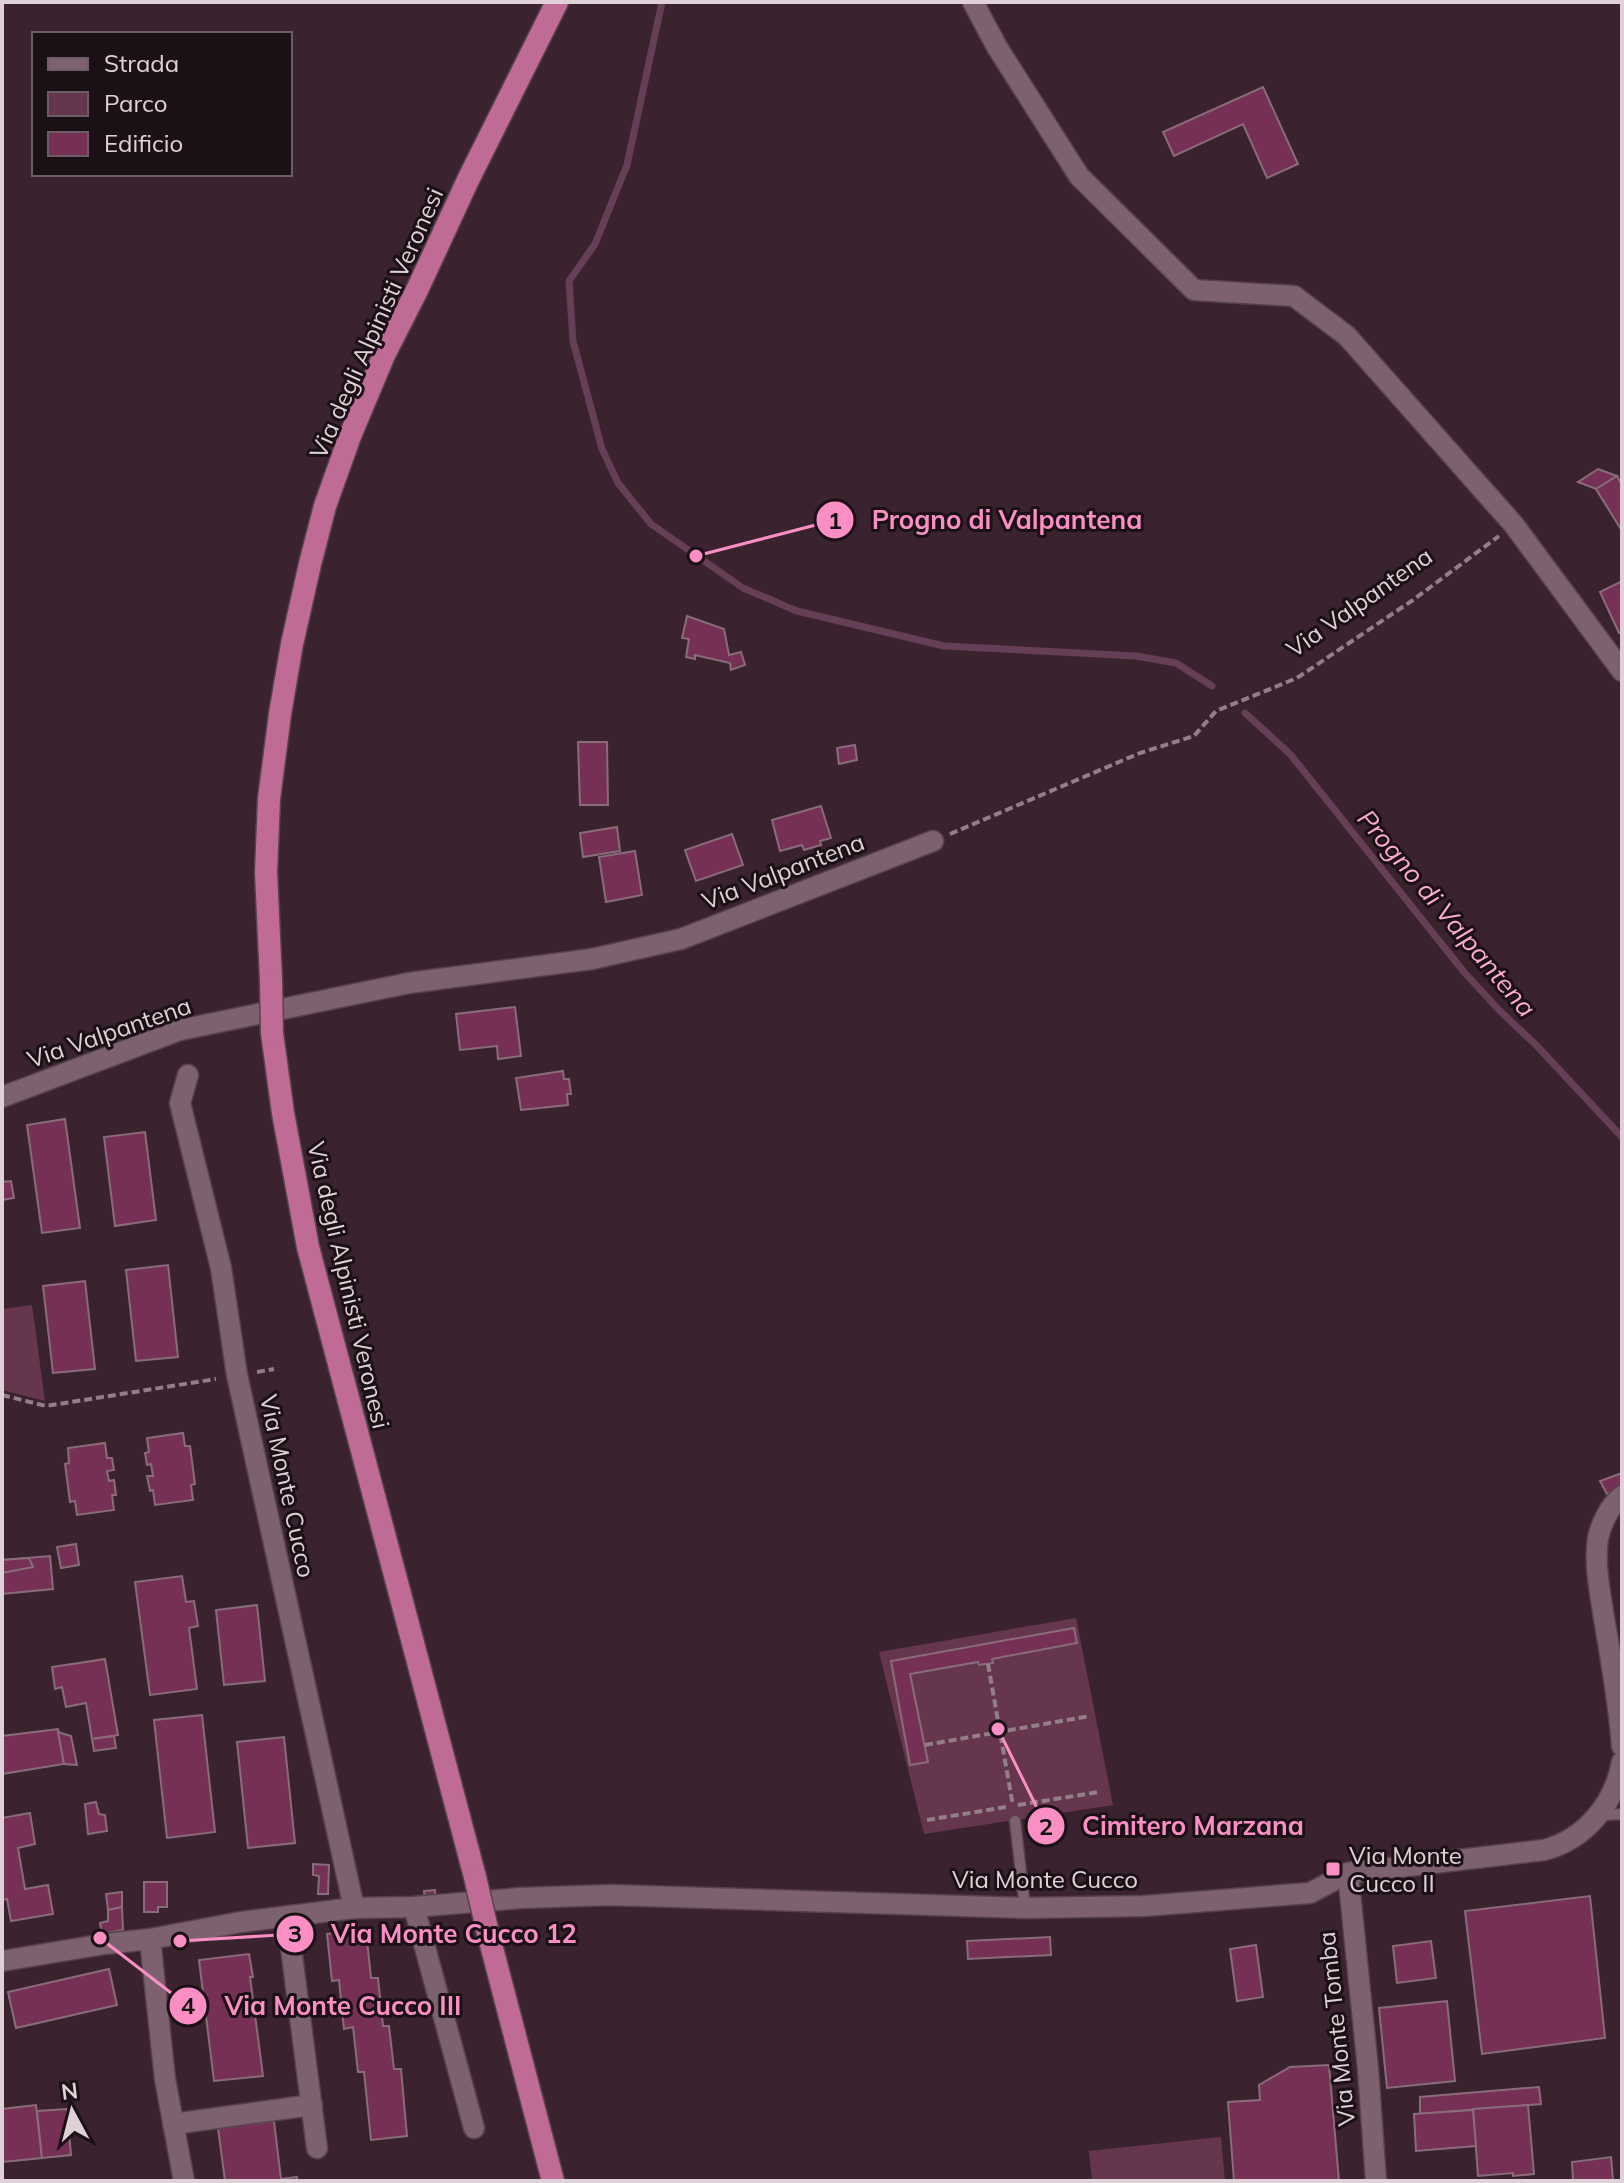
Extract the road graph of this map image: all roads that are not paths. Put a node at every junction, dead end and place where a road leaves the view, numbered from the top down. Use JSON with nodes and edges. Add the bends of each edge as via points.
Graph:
{"nodes":[{"id":1,"x":557,"y":2,"type":"edge"},
{"id":2,"x":973,"y":2,"type":"edge"},
{"id":3,"x":1622,"y":671,"type":"edge"},
{"id":4,"x":933,"y":841,"type":"road end"},
{"id":5,"x":188,"y":1075,"type":"dead end"},
{"id":6,"x":2,"y":1097,"type":"edge"},
{"id":7,"x":1622,"y":1496,"type":"edge"},
{"id":8,"x":1622,"y":1746,"type":"edge"},
{"id":9,"x":1622,"y":1762,"type":"edge"},
{"id":10,"x":1622,"y":1814,"type":"edge"},
{"id":11,"x":1599,"y":1815,"type":"junction"},
{"id":12,"x":1015,"y":1821,"type":"road end"},
{"id":13,"x":1348,"y":1873,"type":"junction"},
{"id":14,"x":414,"y":1907,"type":"junction"},
{"id":15,"x":354,"y":1908,"type":"junction"},
{"id":16,"x":1025,"y":1908,"type":"junction"},
{"id":17,"x":287,"y":1917,"type":"junction"},
{"id":18,"x":150,"y":1939,"type":"junction"},
{"id":19,"x":2,"y":1961,"type":"edge"},
{"id":20,"x":312,"y":2105,"type":"junction"},
{"id":21,"x":173,"y":2124,"type":"junction"},
{"id":22,"x":474,"y":2128,"type":"dead end"},
{"id":23,"x":317,"y":2148,"type":"dead end"},
{"id":24,"x":184,"y":2181,"type":"edge"},
{"id":25,"x":553,"y":2181,"type":"edge"},
{"id":26,"x":1376,"y":2181,"type":"edge"}],
"edges":[{"from":1,"to":25,"type":"highway","name":"Via degli Alpinisti Veronesi","bridge":true,"via":[[384,355],[325,506],[280,714],[266,872],[272,1033],[308,1247]]},
{"from":2,"to":3,"type":"street","via":[[1079,176],[1194,290],[1294,296],[1347,336],[1514,525]]},
{"from":4,"to":6,"type":"street","name":"Via Valpantena","via":[[681,939],[592,959],[409,983],[180,1030]]},
{"from":5,"to":15,"type":"street","name":"Via Monte Cucco","via":[[180,1103],[221,1268],[237,1375]]},
{"from":7,"to":8,"type":"street","via":[[1603,1523],[1597,1551]]},
{"from":9,"to":11,"type":"street","name":"Via Monte Cucco"},
{"from":10,"to":11,"type":"lane"},
{"from":11,"to":13,"type":"street","name":"Via Monte Cucco","via":[[1579,1834],[1544,1850]]},
{"from":12,"to":16,"type":"lane"},
{"from":13,"to":16,"type":"street","name":"Via Monte Cucco","via":[[1310,1893],[1144,1906]]},
{"from":13,"to":26,"type":"street","name":"Via Monte Tomba"},
{"from":14,"to":15,"type":"street","name":"Via Monte Cucco"},
{"from":14,"to":16,"type":"street","name":"Via Monte Cucco","via":[[610,1895]]},
{"from":14,"to":22,"type":"street"},
{"from":15,"to":17,"type":"street","name":"Via Monte Cucco"},
{"from":17,"to":18,"type":"street","name":"Via Monte Cucco"},
{"from":17,"to":20,"type":"street"},
{"from":18,"to":19,"type":"street","name":"Via Monte Cucco"},
{"from":18,"to":21,"type":"street"},
{"from":20,"to":21,"type":"street"},
{"from":20,"to":23,"type":"street"},
{"from":21,"to":24,"type":"street"}]}
